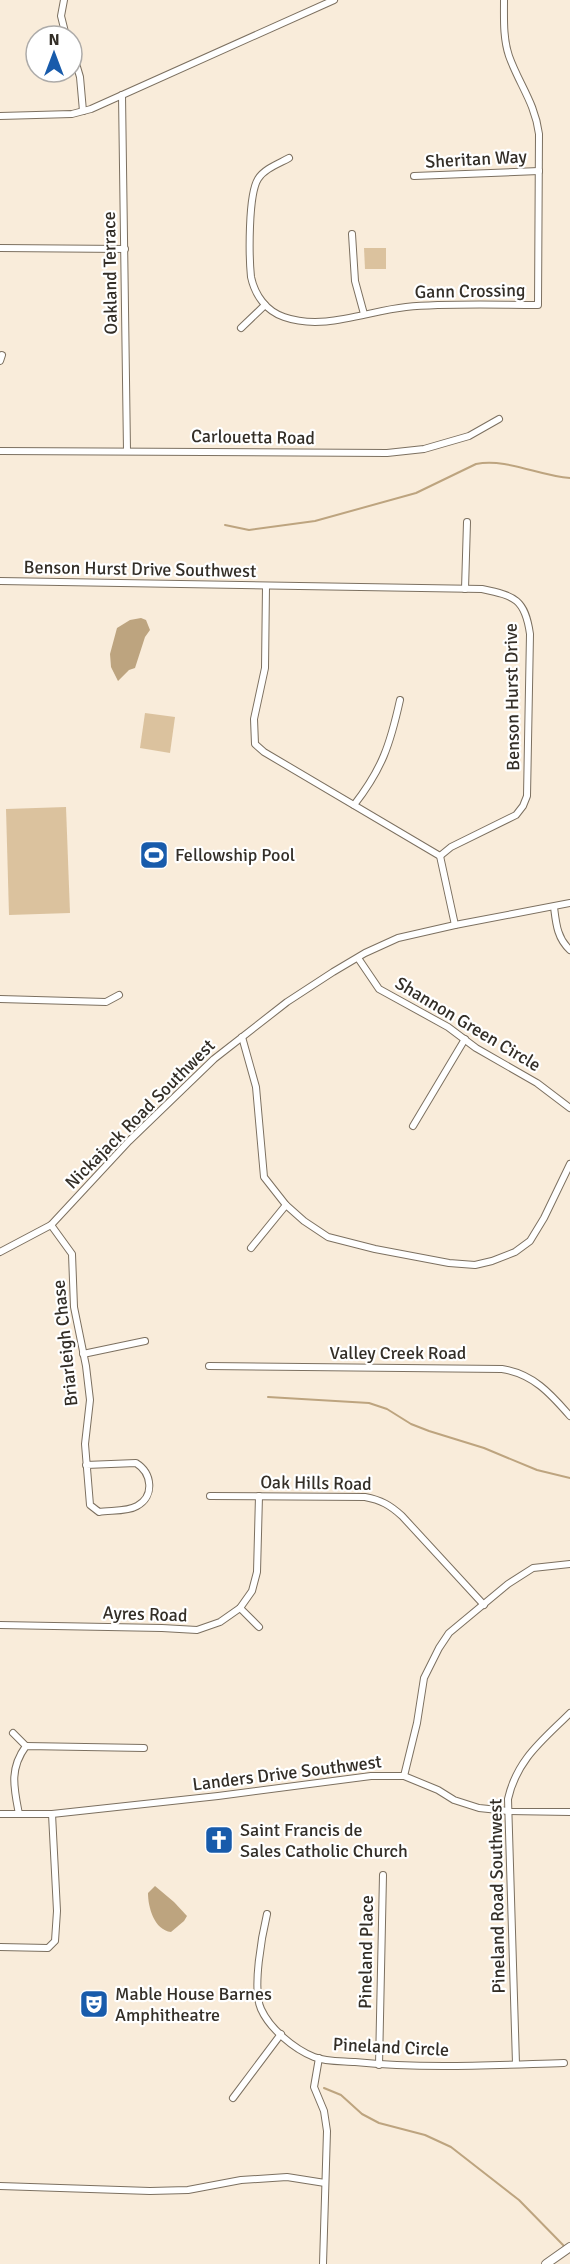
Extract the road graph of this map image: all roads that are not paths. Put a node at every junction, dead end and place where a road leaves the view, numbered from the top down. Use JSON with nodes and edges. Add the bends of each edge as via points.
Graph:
{"nodes":[{"id":1,"x":64,"y":0,"type":"edge"},
{"id":2,"x":334,"y":0,"type":"edge"},
{"id":3,"x":504,"y":0,"type":"edge"},
{"id":4,"x":63,"y":24,"type":"edge"},
{"id":5,"x":81,"y":84,"type":"edge"},
{"id":6,"x":122,"y":95,"type":"junction"},
{"id":7,"x":83,"y":111,"type":"junction"},
{"id":8,"x":0,"y":116,"type":"edge"},
{"id":9,"x":289,"y":158,"type":"dead end"},
{"id":10,"x":539,"y":171,"type":"junction"},
{"id":11,"x":414,"y":176,"type":"dead end"},
{"id":12,"x":352,"y":234,"type":"dead end"},
{"id":13,"x":0,"y":248,"type":"edge"},
{"id":14,"x":126,"y":249,"type":"junction"},
{"id":15,"x":265,"y":305,"type":"junction"},
{"id":16,"x":364,"y":314,"type":"junction"},
{"id":17,"x":241,"y":328,"type":"dead end"},
{"id":18,"x":499,"y":419,"type":"dead end"},
{"id":19,"x":0,"y":451,"type":"edge"},
{"id":20,"x":127,"y":451,"type":"junction"},
{"id":21,"x":467,"y":522,"type":"dead end"},
{"id":22,"x":0,"y":581,"type":"edge"},
{"id":23,"x":266,"y":586,"type":"junction"},
{"id":24,"x":465,"y":589,"type":"junction"},
{"id":25,"x":400,"y":700,"type":"dead end"},
{"id":26,"x":354,"y":805,"type":"junction"},
{"id":27,"x":440,"y":856,"type":"junction"},
{"id":28,"x":570,"y":903,"type":"edge"},
{"id":29,"x":554,"y":907,"type":"junction"},
{"id":30,"x":455,"y":925,"type":"junction"},
{"id":31,"x":570,"y":950,"type":"edge"},
{"id":32,"x":358,"y":958,"type":"junction"},
{"id":33,"x":119,"y":995,"type":"dead end"},
{"id":34,"x":0,"y":999,"type":"edge"},
{"id":35,"x":242,"y":1037,"type":"junction"},
{"id":36,"x":465,"y":1039,"type":"junction"},
{"id":37,"x":570,"y":1108,"type":"edge"},
{"id":38,"x":413,"y":1126,"type":"dead end"},
{"id":39,"x":570,"y":1164,"type":"edge"},
{"id":40,"x":286,"y":1205,"type":"junction"},
{"id":41,"x":51,"y":1225,"type":"junction"},
{"id":42,"x":251,"y":1248,"type":"dead end"},
{"id":43,"x":0,"y":1252,"type":"edge"},
{"id":44,"x":145,"y":1341,"type":"dead end"},
{"id":45,"x":83,"y":1354,"type":"junction"},
{"id":46,"x":209,"y":1366,"type":"dead end"},
{"id":47,"x":570,"y":1416,"type":"edge"},
{"id":48,"x":86,"y":1465,"type":"junction"},
{"id":49,"x":210,"y":1496,"type":"dead end"},
{"id":50,"x":259,"y":1496,"type":"junction"},
{"id":51,"x":570,"y":1564,"type":"edge"},
{"id":52,"x":484,"y":1605,"type":"junction"},
{"id":53,"x":240,"y":1608,"type":"junction"},
{"id":54,"x":0,"y":1625,"type":"edge"},
{"id":55,"x":259,"y":1627,"type":"dead end"},
{"id":56,"x":570,"y":1713,"type":"edge"},
{"id":57,"x":13,"y":1733,"type":"dead end"},
{"id":58,"x":26,"y":1746,"type":"junction"},
{"id":59,"x":144,"y":1748,"type":"dead end"},
{"id":60,"x":404,"y":1776,"type":"junction"},
{"id":61,"x":508,"y":1811,"type":"junction"},
{"id":62,"x":570,"y":1812,"type":"edge"},
{"id":63,"x":0,"y":1814,"type":"edge"},
{"id":64,"x":19,"y":1814,"type":"junction"},
{"id":65,"x":52,"y":1814,"type":"junction"},
{"id":66,"x":383,"y":1875,"type":"dead end"},
{"id":67,"x":267,"y":1914,"type":"dead end"},
{"id":68,"x":0,"y":1947,"type":"edge"},
{"id":69,"x":281,"y":2034,"type":"junction"},
{"id":70,"x":319,"y":2058,"type":"junction"},
{"id":71,"x":564,"y":2063,"type":"dead end"},
{"id":72,"x":516,"y":2064,"type":"junction"},
{"id":73,"x":379,"y":2065,"type":"junction"},
{"id":74,"x":234,"y":2098,"type":"dead end"},
{"id":75,"x":325,"y":2183,"type":"junction"},
{"id":76,"x":0,"y":2186,"type":"edge"},
{"id":77,"x":569,"y":2248,"type":"edge"},
{"id":78,"x":323,"y":2264,"type":"edge"},
{"id":79,"x":546,"y":2264,"type":"edge"}],
"edges":[{"from":1,"to":4,"type":"street"},
{"from":2,"to":6,"type":"street"},
{"from":3,"to":10,"type":"street","name":"Gann Crossing","via":[[507,50],[536,116]]},
{"from":5,"to":7,"type":"street"},
{"from":6,"to":7,"type":"street"},
{"from":6,"to":14,"type":"street","name":"Oakland Terrace"},
{"from":7,"to":8,"type":"street"},
{"from":9,"to":15,"type":"street","via":[[259,177],[253,192],[251,277]]},
{"from":10,"to":11,"type":"street","name":"Sheritan Way"},
{"from":10,"to":16,"type":"street","name":"Gann Crossing","via":[[538,305],[416,306]]},
{"from":12,"to":16,"type":"street","via":[[355,281]]},
{"from":13,"to":14,"type":"street"},
{"from":14,"to":20,"type":"street","name":"Oakland Terrace"},
{"from":15,"to":16,"type":"street","name":"Gann Crossing","via":[[294,320],[332,320]]},
{"from":15,"to":17,"type":"street"},
{"from":18,"to":20,"type":"street","name":"Carlouetta Road","via":[[469,436],[424,449],[387,453]]},
{"from":19,"to":20,"type":"street","name":"Carlouetta Road"},
{"from":21,"to":24,"type":"street"},
{"from":22,"to":23,"type":"street","name":"Benson Hurst Drive Southwest"},
{"from":23,"to":24,"type":"street","name":"Benson Hurst Drive"},
{"from":23,"to":26,"type":"street","name":"Benson Hurst Drive Southwest","via":[[265,657],[254,719],[255,744]]},
{"from":24,"to":27,"type":"street","name":"Benson Hurst Drive","via":[[482,589],[515,598],[528,617],[531,655],[527,796],[516,815]]},
{"from":25,"to":26,"type":"street","via":[[391,741],[373,780]]},
{"from":26,"to":27,"type":"street","name":"Benson Hurst Drive Southwest"},
{"from":27,"to":30,"type":"street"},
{"from":28,"to":29,"type":"street","name":"Nickajack Road Southwest"},
{"from":29,"to":30,"type":"street","name":"Nickajack Road Southwest"},
{"from":29,"to":31,"type":"street","via":[[559,935]]},
{"from":30,"to":32,"type":"street","name":"Nickajack Road Southwest","via":[[398,938]]},
{"from":32,"to":35,"type":"street","name":"Nickajack Road Southwest","via":[[287,1002]]},
{"from":32,"to":36,"type":"street","name":"Shannon Green Circle","via":[[379,989]]},
{"from":33,"to":34,"type":"street","via":[[106,1002]]},
{"from":35,"to":40,"type":"street","via":[[256,1087],[264,1177]]},
{"from":35,"to":41,"type":"street","name":"Nickajack Road Southwest","via":[[157,1114]]},
{"from":36,"to":37,"type":"street","name":"Shannon Green Circle"},
{"from":36,"to":38,"type":"street"},
{"from":39,"to":40,"type":"street","via":[[530,1241],[515,1252],[475,1265],[328,1237]]},
{"from":40,"to":42,"type":"street"},
{"from":41,"to":43,"type":"street","name":"Nickajack Road Southwest"},
{"from":41,"to":45,"type":"street","name":"Briarleigh Chase","via":[[72,1254],[74,1306]]},
{"from":44,"to":45,"type":"street"},
{"from":45,"to":48,"type":"street","name":"Briarleigh Chase","via":[[90,1400]]},
{"from":46,"to":47,"type":"street","name":"Valley Creek Road","via":[[502,1370],[537,1382]]},
{"from":48,"to":48,"type":"street","name":"Briarleigh Chase","via":[[90,1505],[99,1512],[137,1507],[148,1492],[149,1479],[136,1463]]},
{"from":49,"to":50,"type":"street","name":"Oak Hills Road"},
{"from":50,"to":52,"type":"street","name":"Oak Hills Road","via":[[380,1499],[402,1516]]},
{"from":50,"to":53,"type":"street","name":"Ayres Road","via":[[257,1572],[252,1591]]},
{"from":51,"to":52,"type":"street","via":[[533,1568]]},
{"from":52,"to":60,"type":"street","via":[[449,1634],[424,1678]]},
{"from":53,"to":54,"type":"street","name":"Ayres Road","via":[[220,1622],[197,1630]]},
{"from":53,"to":55,"type":"street"},
{"from":56,"to":61,"type":"street","name":"Pineland Road Southwest","via":[[520,1765],[511,1785]]},
{"from":57,"to":58,"type":"street"},
{"from":58,"to":59,"type":"street"},
{"from":58,"to":64,"type":"street","via":[[14,1770]]},
{"from":60,"to":61,"type":"street","name":"Landers Drive Southwest","via":[[454,1800]]},
{"from":60,"to":65,"type":"street","name":"Landers Drive Southwest","via":[[371,1776]]},
{"from":61,"to":62,"type":"street","name":"Landers Drive Southwest"},
{"from":61,"to":72,"type":"street","name":"Pineland Road Southwest"},
{"from":63,"to":64,"type":"street","name":"Landers Drive Southwest"},
{"from":64,"to":65,"type":"street","name":"Landers Drive Southwest"},
{"from":65,"to":68,"type":"street","via":[[55,1941],[48,1948]]},
{"from":66,"to":73,"type":"street","name":"Pineland Place"},
{"from":67,"to":69,"type":"street","name":"Pineland Circle","via":[[258,1979],[260,2006]]},
{"from":69,"to":70,"type":"street","name":"Pineland Circle","via":[[295,2047]]},
{"from":69,"to":74,"type":"street"},
{"from":70,"to":73,"type":"street","name":"Pineland Circle"},
{"from":70,"to":75,"type":"street","via":[[314,2087],[327,2127]]},
{"from":71,"to":72,"type":"street","name":"Pineland Circle"},
{"from":72,"to":73,"type":"street","name":"Pineland Circle"},
{"from":75,"to":76,"type":"street","via":[[287,2177],[241,2180],[188,2190]]},
{"from":75,"to":78,"type":"street"},
{"from":77,"to":79,"type":"main road"}]}
